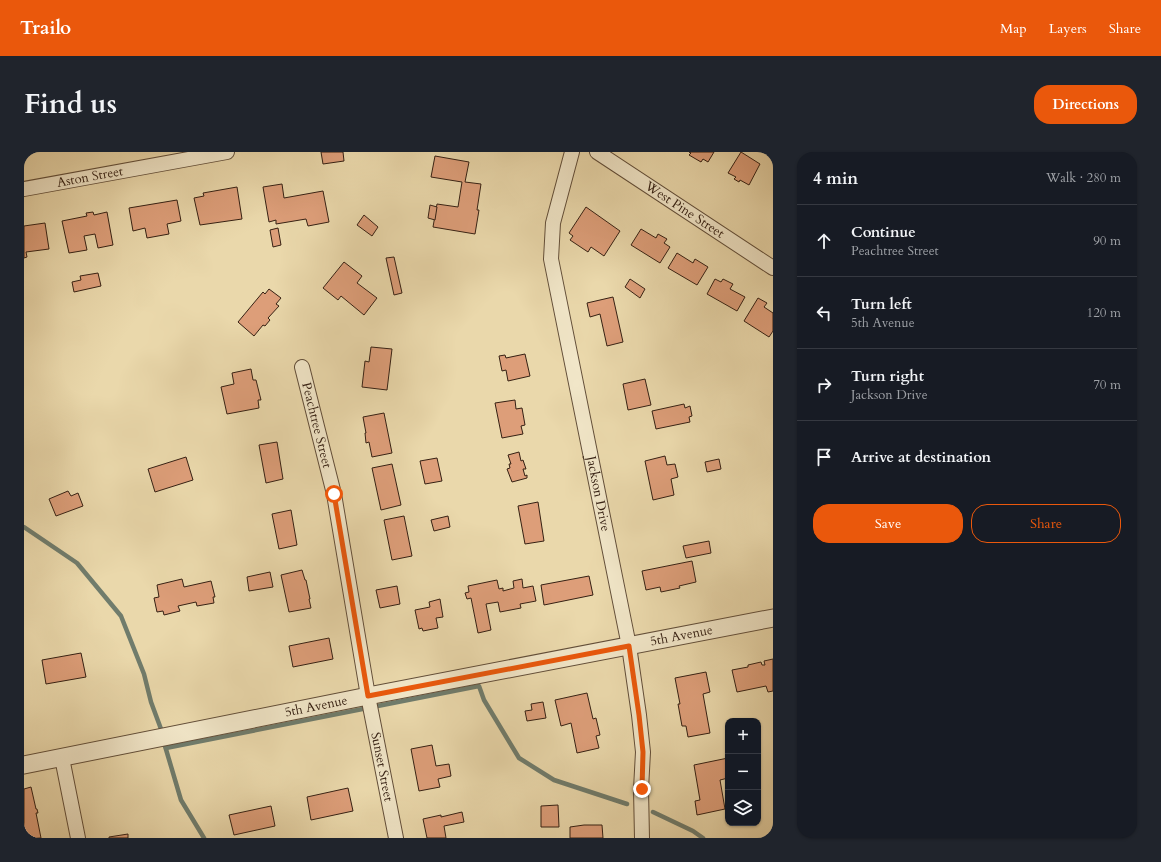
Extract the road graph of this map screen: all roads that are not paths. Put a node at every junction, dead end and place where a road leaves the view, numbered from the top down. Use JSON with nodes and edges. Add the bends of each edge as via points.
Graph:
{"nodes":[{"id":1,"x":227,"y":152,"type":"edge"},
{"id":2,"x":572,"y":152,"type":"edge"},
{"id":3,"x":597,"y":152,"type":"edge"},
{"id":4,"x":24,"y":189,"type":"edge"},
{"id":5,"x":773,"y":268,"type":"edge"},
{"id":6,"x":302,"y":367,"type":"dead end"},
{"id":7,"x":773,"y":618,"type":"edge"},
{"id":8,"x":629,"y":646,"type":"junction"},
{"id":9,"x":368,"y":696,"type":"junction"},
{"id":10,"x":62,"y":758,"type":"junction"},
{"id":11,"x":24,"y":766,"type":"edge"},
{"id":12,"x":78,"y":838,"type":"edge"},
{"id":13,"x":396,"y":838,"type":"edge"},
{"id":14,"x":642,"y":838,"type":"edge"}],
"edges":[{"from":1,"to":4,"type":"street","name":"Aston Street"},
{"from":2,"to":8,"type":"street","name":"Jackson Drive","via":[[552,223],[551,259]]},
{"from":3,"to":5,"type":"street","name":"West Pine Street"},
{"from":6,"to":9,"type":"street","name":"Peachtree Street","via":[[334,494]]},
{"from":7,"to":8,"type":"street","name":"5th Avenue"},
{"from":8,"to":9,"type":"street","name":"5th Avenue"},
{"from":8,"to":14,"type":"street","name":"Jackson Drive","via":[[643,752]]},
{"from":9,"to":10,"type":"street","name":"5th Avenue"},
{"from":9,"to":13,"type":"street","name":"Sunset Street"},
{"from":10,"to":11,"type":"street","name":"5th Avenue"},
{"from":10,"to":12,"type":"street"}]}
